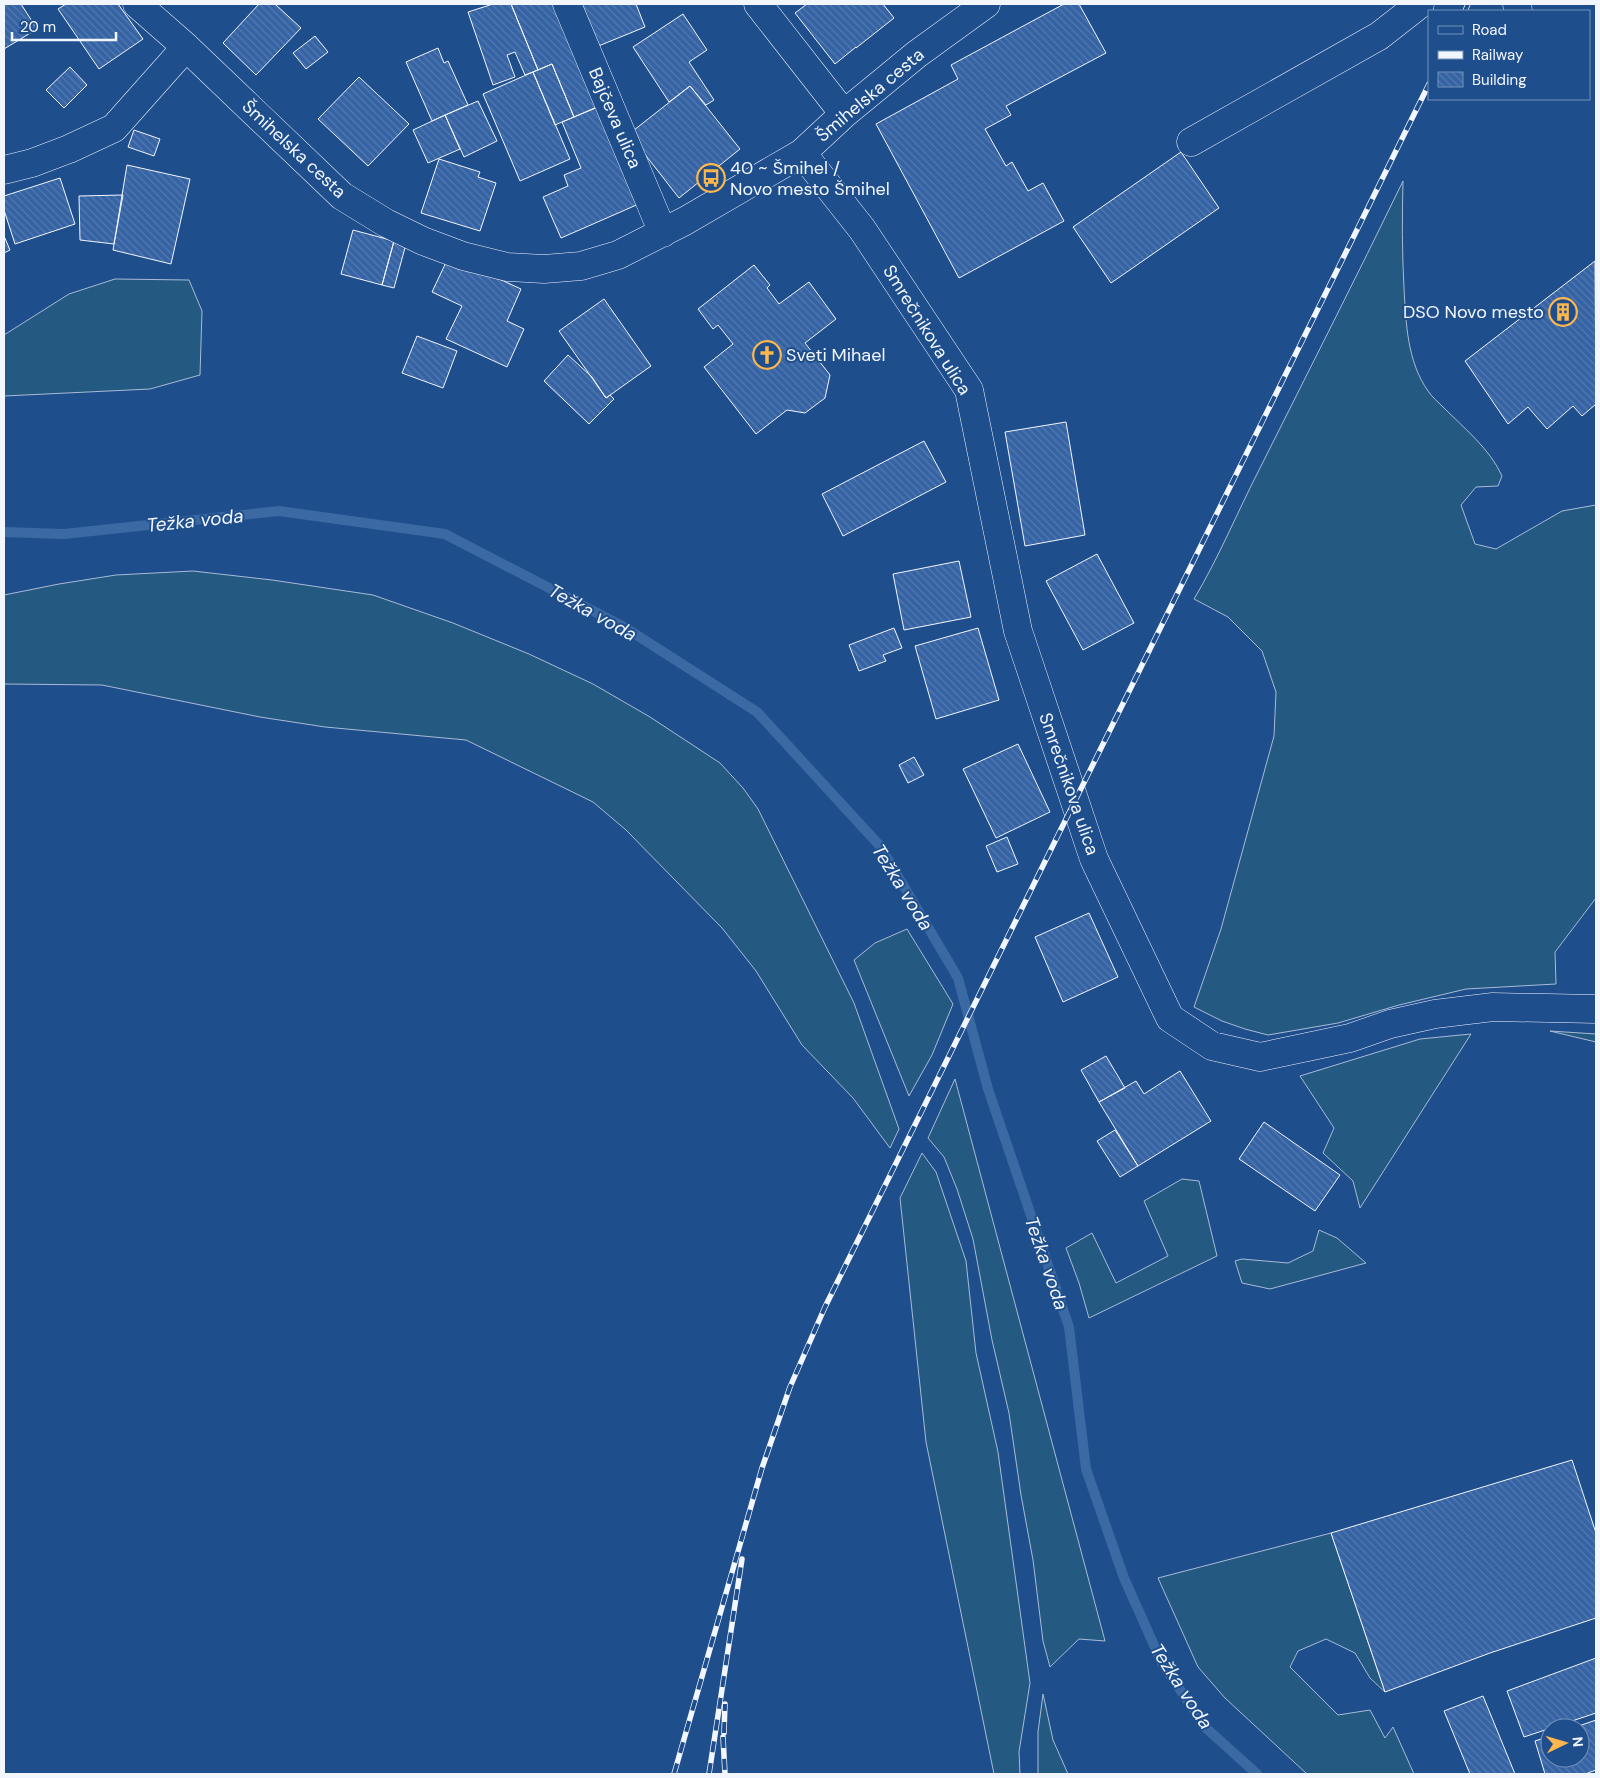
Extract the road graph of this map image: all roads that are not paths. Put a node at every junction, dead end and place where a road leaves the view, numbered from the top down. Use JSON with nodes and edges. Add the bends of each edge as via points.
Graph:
{"nodes":[{"id":1,"x":137,"y":4,"type":"edge"},
{"id":2,"x":567,"y":4,"type":"edge"},
{"id":3,"x":758,"y":4,"type":"edge"},
{"id":4,"x":986,"y":4,"type":"edge"},
{"id":5,"x":1420,"y":4,"type":"edge"},
{"id":6,"x":186,"y":47,"type":"junction"},
{"id":7,"x":844,"y":114,"type":"junction"},
{"id":8,"x":1191,"y":142,"type":"dead end"},
{"id":9,"x":802,"y":152,"type":"junction"},
{"id":10,"x":4,"y":170,"type":"edge"},
{"id":11,"x":663,"y":233,"type":"junction"},
{"id":12,"x":1596,"y":1009,"type":"edge"}],
"edges":[{"from":1,"to":6,"type":"street","name":"Šmihelska cesta"},
{"from":2,"to":11,"type":"street","name":"Bajčeva ulica"},
{"from":3,"to":7,"type":"street"},
{"from":4,"to":7,"type":"street","name":"Šmihelska cesta","via":[[917,54]]},
{"from":5,"to":8,"type":"street","via":[[1378,36]]},
{"from":6,"to":10,"type":"street","via":[[114,128],[69,149]]},
{"from":6,"to":11,"type":"street","name":"Šmihelska cesta","via":[[342,196],[423,241],[463,256],[507,267],[544,269],[581,266],[618,255]]},
{"from":7,"to":9,"type":"street","name":"Šmihelska cesta"},
{"from":9,"to":11,"type":"street","name":"Šmihelska cesta"},
{"from":9,"to":12,"type":"street","name":"Smrečnikova ulica","via":[[862,228],[969,390],[1018,631],[1094,860],[1170,1018],[1212,1046],[1260,1057],[1350,1038],[1390,1024],[1435,1014],[1494,1007]]}]}
